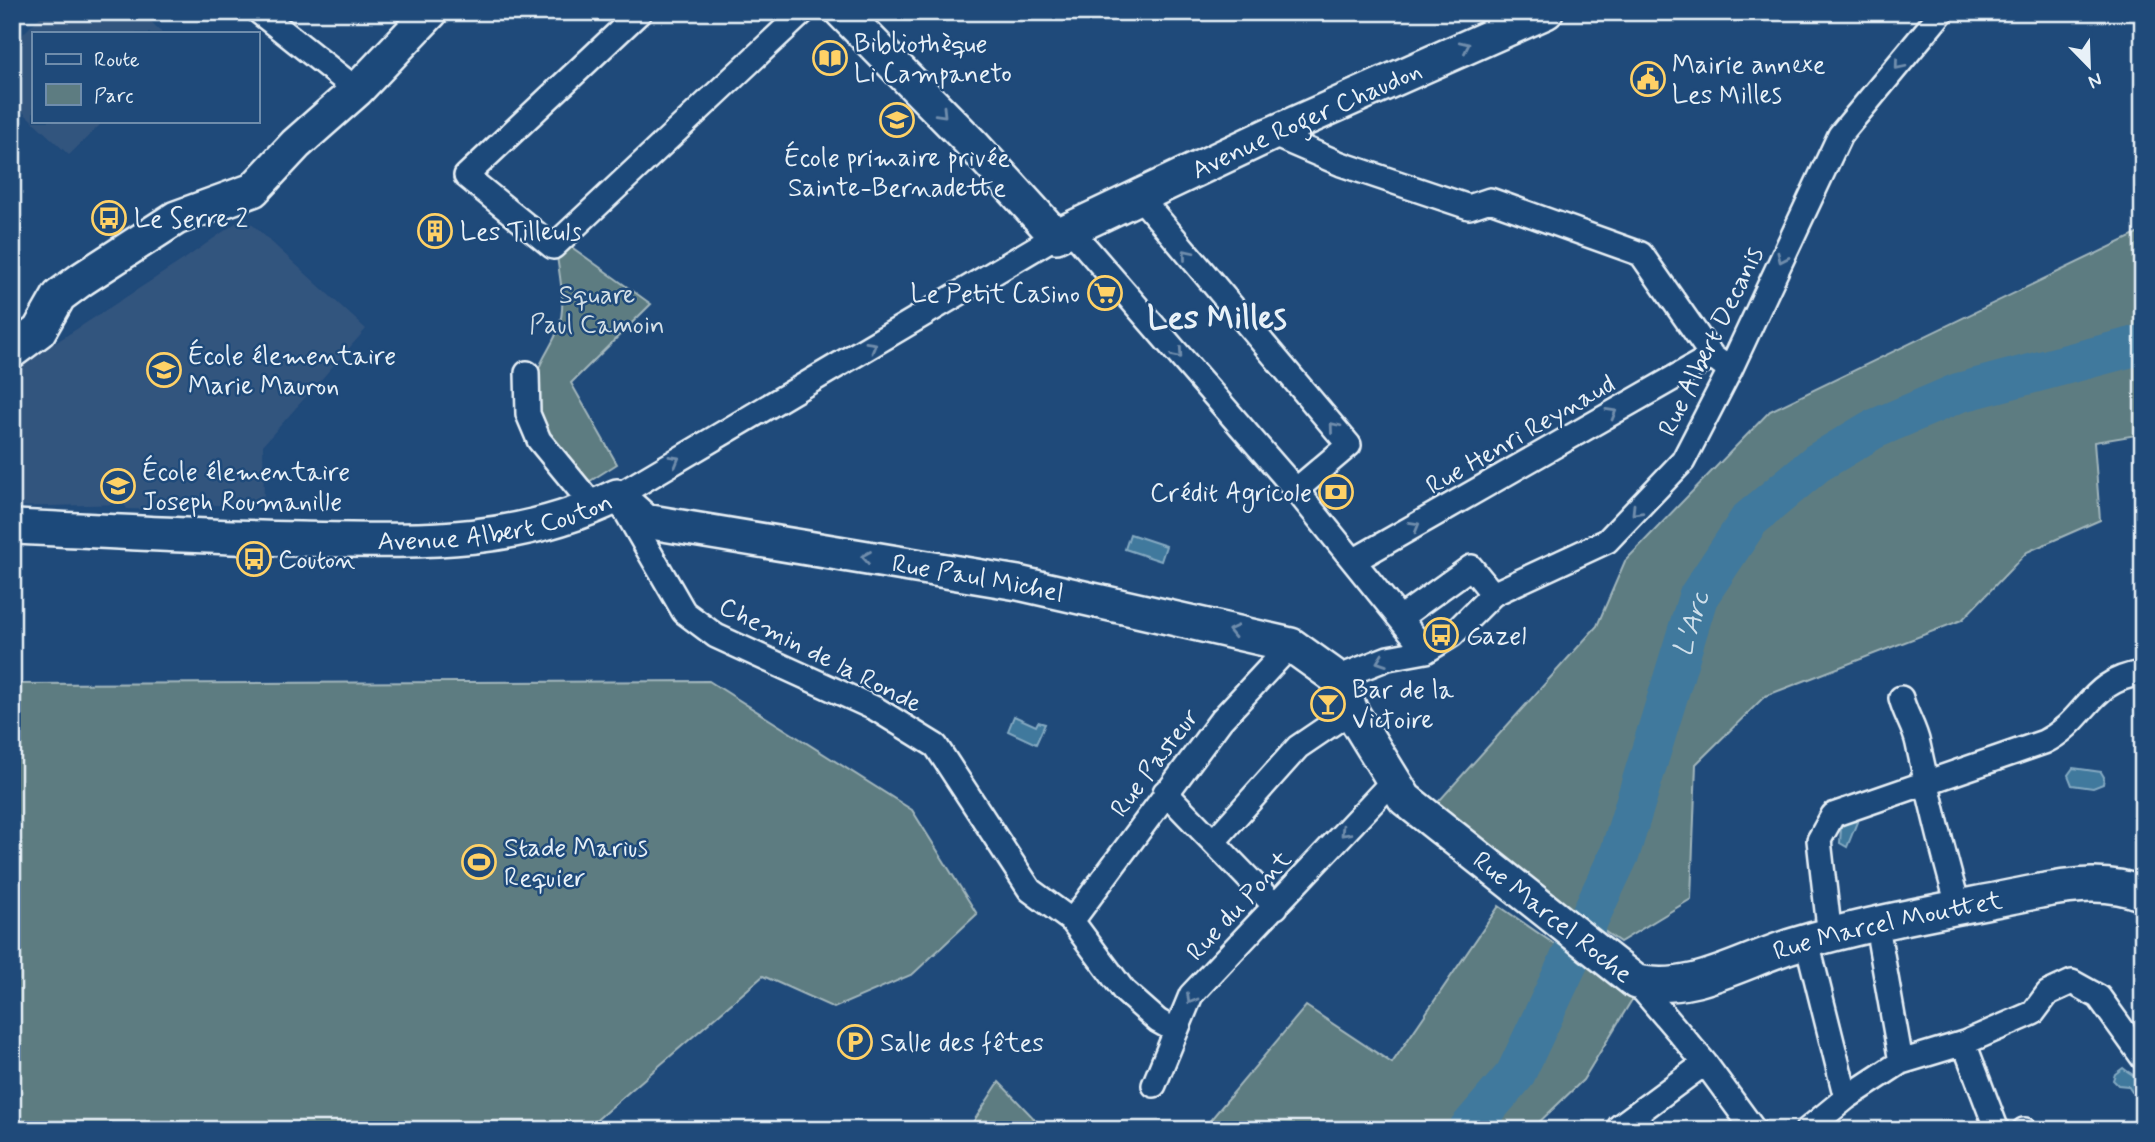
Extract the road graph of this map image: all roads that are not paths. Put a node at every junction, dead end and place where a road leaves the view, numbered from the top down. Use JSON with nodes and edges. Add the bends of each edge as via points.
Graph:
{"nodes":[{"id":1,"x":259,"y":12,"type":"edge"},
{"id":2,"x":431,"y":12,"type":"edge"},
{"id":3,"x":640,"y":12,"type":"edge"},
{"id":4,"x":803,"y":12,"type":"edge"},
{"id":5,"x":842,"y":12,"type":"edge"},
{"id":6,"x":1546,"y":12,"type":"edge"},
{"id":7,"x":1942,"y":12,"type":"edge"},
{"id":8,"x":357,"y":90,"type":"junction"},
{"id":9,"x":1271,"y":134,"type":"junction"},
{"id":10,"x":296,"y":144,"type":"junction"},
{"id":11,"x":1140,"y":197,"type":"junction"},
{"id":12,"x":1062,"y":232,"type":"junction"},
{"id":13,"x":12,"y":334,"type":"edge"},
{"id":14,"x":12,"y":351,"type":"edge"},
{"id":15,"x":1712,"y":356,"type":"junction"},
{"id":16,"x":1730,"y":370,"type":"junction"},
{"id":17,"x":527,"y":373,"type":"dead end"},
{"id":18,"x":1296,"y":490,"type":"junction"},
{"id":19,"x":605,"y":501,"type":"junction"},
{"id":20,"x":12,"y":527,"type":"edge"},
{"id":21,"x":1355,"y":560,"type":"junction"},
{"id":22,"x":1493,"y":594,"type":"junction"},
{"id":23,"x":1400,"y":618,"type":"junction"},
{"id":24,"x":1291,"y":645,"type":"junction"},
{"id":25,"x":1426,"y":651,"type":"junction"},
{"id":26,"x":2143,"y":673,"type":"edge"},
{"id":27,"x":1337,"y":678,"type":"junction"},
{"id":28,"x":1901,"y":698,"type":"dead end"},
{"id":29,"x":1351,"y":711,"type":"junction"},
{"id":30,"x":1392,"y":782,"type":"junction"},
{"id":31,"x":1925,"y":782,"type":"junction"},
{"id":32,"x":1165,"y":792,"type":"junction"},
{"id":33,"x":1214,"y":841,"type":"junction"},
{"id":34,"x":2143,"y":894,"type":"edge"},
{"id":35,"x":1276,"y":906,"type":"junction"},
{"id":36,"x":1959,"y":908,"type":"junction"},
{"id":37,"x":1072,"y":921,"type":"junction"},
{"id":38,"x":1877,"y":926,"type":"junction"},
{"id":39,"x":1818,"y":940,"type":"junction"},
{"id":40,"x":1627,"y":975,"type":"junction"},
{"id":41,"x":1176,"y":1031,"type":"junction"},
{"id":42,"x":1964,"y":1043,"type":"junction"},
{"id":43,"x":2143,"y":1058,"type":"edge"},
{"id":44,"x":1901,"y":1062,"type":"junction"},
{"id":45,"x":1705,"y":1063,"type":"junction"},
{"id":46,"x":1154,"y":1085,"type":"dead end"},
{"id":47,"x":1846,"y":1098,"type":"junction"},
{"id":48,"x":1619,"y":1126,"type":"dead end"},
{"id":49,"x":1754,"y":1130,"type":"edge"},
{"id":50,"x":1807,"y":1130,"type":"edge"},
{"id":51,"x":1997,"y":1130,"type":"edge"}],
"edges":[{"from":1,"to":8,"type":"street"},
{"from":2,"to":8,"type":"street"},
{"from":3,"to":4,"type":"street","via":[[466,176],[553,247]]},
{"from":5,"to":12,"type":"street","one_way":true},
{"from":9,"to":6,"type":"street","name":"Avenue Roger Chaudon","one_way":true},
{"from":7,"to":16,"type":"street","name":"Rue Albert Decanis","one_way":true,"via":[[1840,135]]},
{"from":8,"to":10,"type":"street"},
{"from":9,"to":11,"type":"street","name":"Avenue Roger Chaudon"},
{"from":9,"to":15,"type":"street","via":[[1341,164],[1469,207],[1490,200],[1642,254]]},
{"from":10,"to":13,"type":"street","via":[[257,169],[190,193],[88,253],[55,277],[29,305]]},
{"from":10,"to":14,"type":"street","via":[[253,190],[176,218],[82,279],[59,296],[39,331]]},
{"from":11,"to":12,"type":"street","name":"Avenue Roger Chaudon"},
{"from":18,"to":11,"type":"street","one_way":true,"via":[[1349,445]]},
{"from":12,"to":18,"type":"street","one_way":true},
{"from":19,"to":12,"type":"street","name":"Avenue Albert Couton","one_way":true},
{"from":15,"to":16,"type":"street"},
{"from":21,"to":15,"type":"street","name":"Rue Henri Reynaud","one_way":true},
{"from":16,"to":22,"type":"street","name":"Rue Albert Decanis","one_way":true,"via":[[1683,461],[1607,541]]},
{"from":17,"to":19,"type":"street","via":[[528,414],[539,440]]},
{"from":18,"to":21,"type":"street"},
{"from":19,"to":20,"type":"street","name":"Avenue Albert Couton","via":[[579,514],[467,539],[407,541]]},
{"from":24,"to":19,"type":"street","name":"Rue Paul Michel","one_way":true,"via":[[1018,583],[645,521]]},
{"from":19,"to":37,"type":"street","name":"Chemin de la Ronde","via":[[684,612],[716,636],[876,709],[936,746],[1030,890]]},
{"from":21,"to":23,"type":"street"},
{"from":22,"to":23,"type":"street","via":[[1471,567]]},
{"from":22,"to":25,"type":"street","name":"Rue Albert Decanis","via":[[1452,635]]},
{"from":23,"to":25,"type":"street"},
{"from":24,"to":27,"type":"street","name":"Rue Paul Michel"},
{"from":24,"to":32,"type":"street","name":"Rue Pasteur","via":[[1221,720]]},
{"from":25,"to":27,"type":"street","one_way":true,"via":[[1388,658]]},
{"from":26,"to":31,"type":"street","via":[[2103,685],[2059,734]]},
{"from":27,"to":29,"type":"street","name":"Rue Marcel Roche"},
{"from":28,"to":31,"type":"street","via":[[1917,740]]},
{"from":29,"to":30,"type":"street","name":"Rue Marcel Roche"},
{"from":29,"to":33,"type":"street","via":[[1298,747]]},
{"from":30,"to":35,"type":"street","name":"Rue du Pont","one_way":true},
{"from":30,"to":40,"type":"street","name":"Rue Marcel Roche","via":[[1441,830]]},
{"from":31,"to":36,"type":"street"},
{"from":31,"to":39,"type":"street","via":[[1848,808],[1833,815],[1823,828]]},
{"from":32,"to":33,"type":"street"},
{"from":32,"to":37,"type":"street","name":"Rue Pasteur"},
{"from":33,"to":35,"type":"street"},
{"from":34,"to":36,"type":"street","name":"Rue Marcel Mouttet","via":[[2107,885],[2075,885]]},
{"from":35,"to":41,"type":"street","name":"Rue du Pont","one_way":true,"via":[[1191,995]]},
{"from":36,"to":38,"type":"street","name":"Rue Marcel Mouttet"},
{"from":37,"to":41,"type":"street","via":[[1124,991]]},
{"from":38,"to":39,"type":"street","name":"Rue Marcel Mouttet"},
{"from":38,"to":44,"type":"street"},
{"from":39,"to":40,"type":"street","name":"Rue Marcel Mouttet","via":[[1684,985],[1660,987]]},
{"from":39,"to":47,"type":"street"},
{"from":40,"to":45,"type":"street","name":"Rue Marcel Roche"},
{"from":41,"to":46,"type":"street","name":"Rue du Pont"},
{"from":42,"to":43,"type":"street","via":[[2033,1013],[2048,993],[2072,982],[2099,997]]},
{"from":42,"to":44,"type":"street"},
{"from":42,"to":51,"type":"street"},
{"from":44,"to":47,"type":"street"},
{"from":45,"to":48,"type":"street"},
{"from":45,"to":49,"type":"street","name":"Rue Marcel Roche"},
{"from":47,"to":50,"type":"street"}]}
